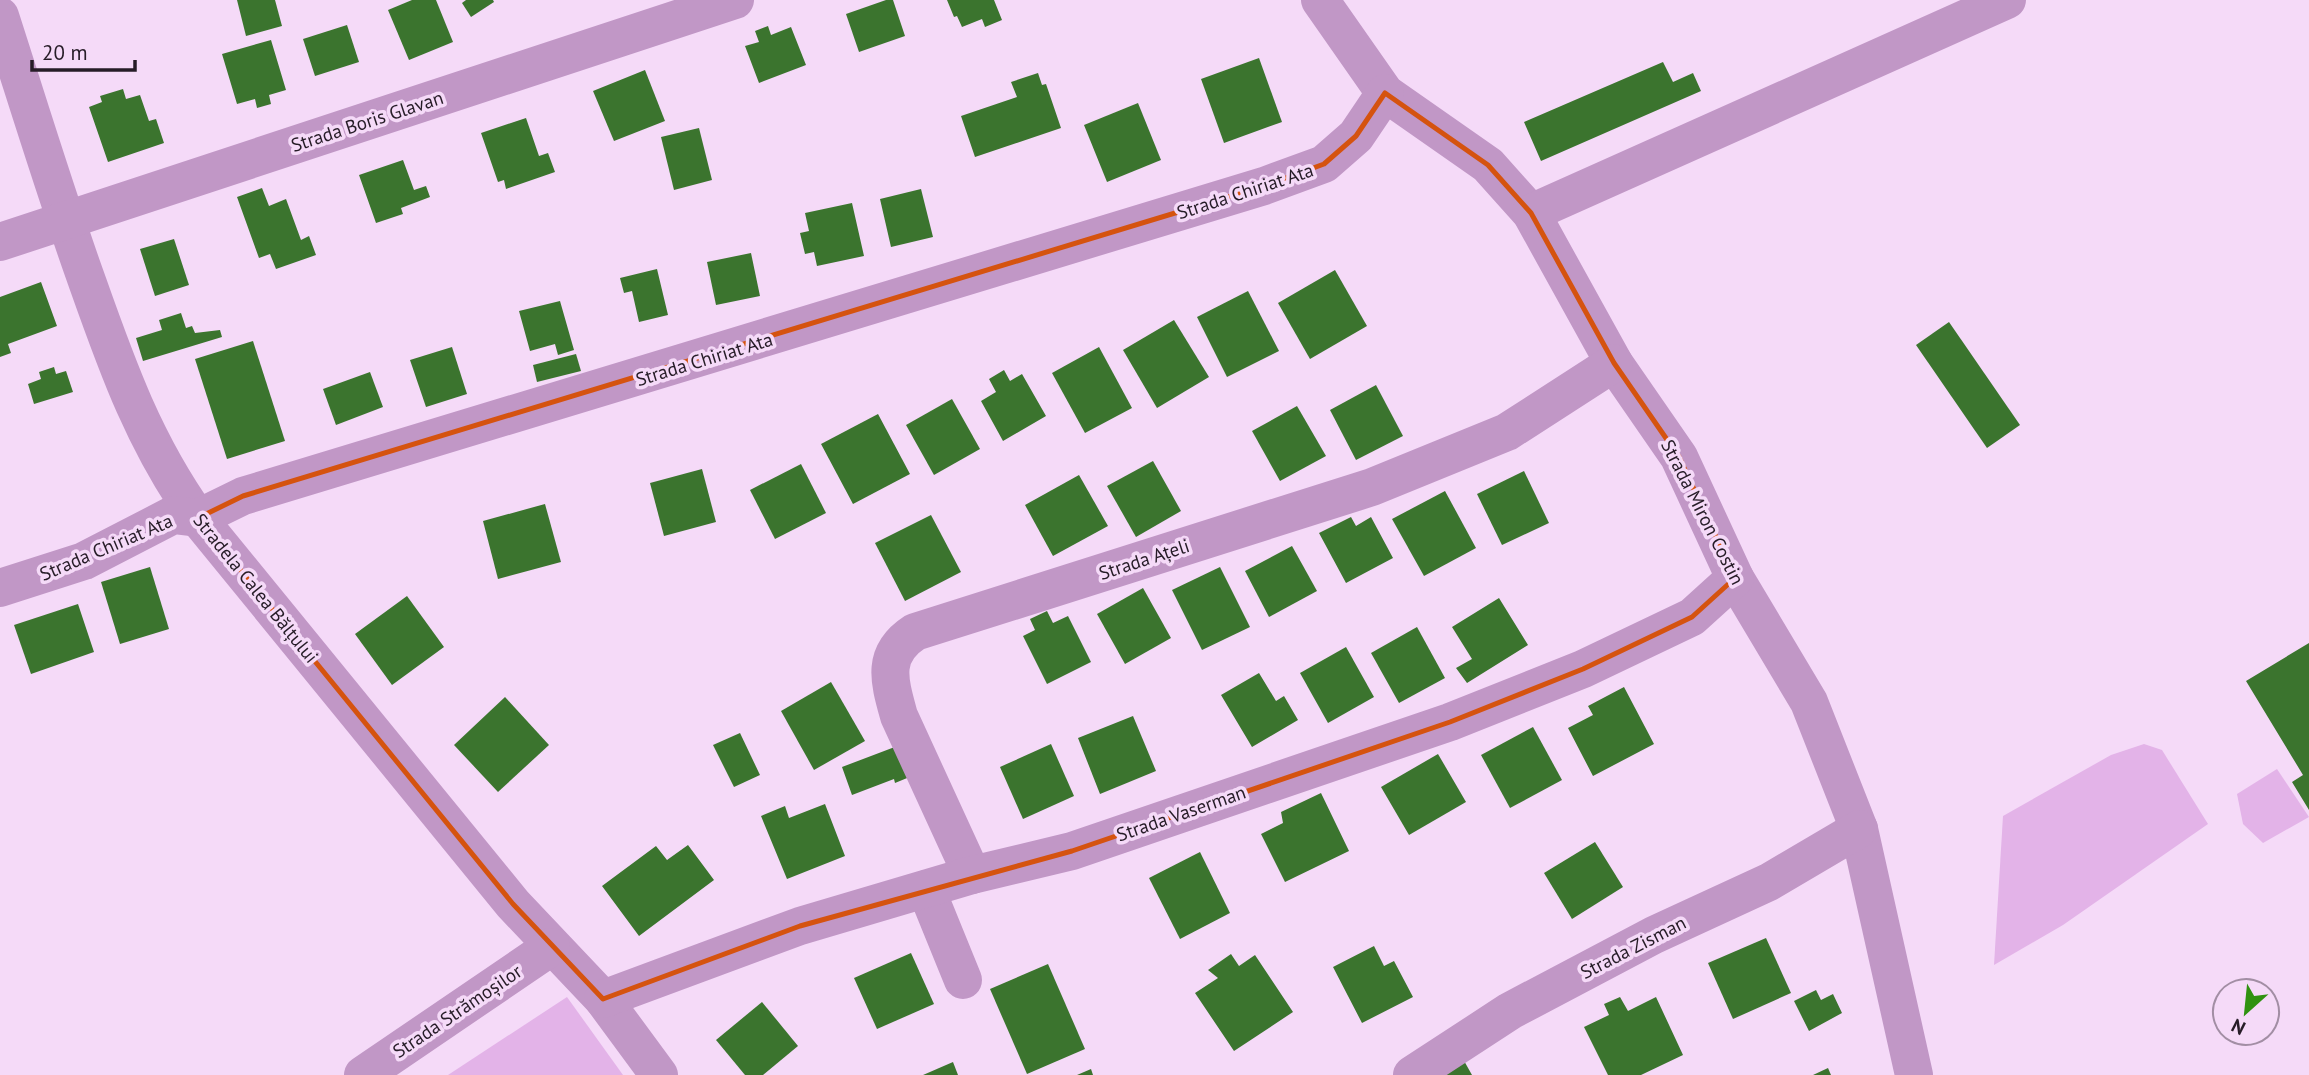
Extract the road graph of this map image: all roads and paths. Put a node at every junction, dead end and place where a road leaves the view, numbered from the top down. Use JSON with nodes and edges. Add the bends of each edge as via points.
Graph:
{"nodes":[{"id":1,"x":735,"y":0,"type":"edge"},
{"id":2,"x":1320,"y":0,"type":"edge"},
{"id":3,"x":2007,"y":0,"type":"edge"},
{"id":4,"x":0,"y":16,"type":"edge"},
{"id":5,"x":1384,"y":93,"type":"junction"},
{"id":6,"x":1531,"y":213,"type":"junction"},
{"id":7,"x":65,"y":220,"type":"junction"},
{"id":8,"x":0,"y":242,"type":"edge"},
{"id":9,"x":1614,"y":363,"type":"junction"},
{"id":10,"x":198,"y":518,"type":"junction"},
{"id":11,"x":1735,"y":578,"type":"junction"},
{"id":12,"x":0,"y":588,"type":"edge"},
{"id":13,"x":1859,"y":829,"type":"junction"},
{"id":14,"x":972,"y":875,"type":"junction"},
{"id":15,"x":926,"y":889,"type":"junction"},
{"id":16,"x":551,"y":947,"type":"junction"},
{"id":17,"x":963,"y":980,"type":"dead end"},
{"id":18,"x":603,"y":999,"type":"junction"},
{"id":19,"x":363,"y":1075,"type":"edge"},
{"id":20,"x":659,"y":1075,"type":"edge"},
{"id":21,"x":1412,"y":1075,"type":"edge"},
{"id":22,"x":1914,"y":1075,"type":"edge"}],
"edges":[{"from":1,"to":7,"type":"street","name":"Strada Boris Glavan"},
{"from":2,"to":5,"type":"street","name":"Strada Miron Costin"},
{"from":3,"to":6,"type":"street"},
{"from":4,"to":7,"type":"street","name":"Stradela Calea Bălțului"},
{"from":5,"to":6,"type":"street","name":"Strada Miron Costin","via":[[1488,165]]},
{"from":5,"to":10,"type":"street","name":"Strada Chiriat Ata","via":[[1356,136],[1324,164],[1264,186],[243,496]]},
{"from":6,"to":9,"type":"street","name":"Strada Miron Costin"},
{"from":7,"to":8,"type":"street","name":"Strada Boris Glavan"},
{"from":7,"to":10,"type":"street","name":"Stradela Calea Bălțului","via":[[126,393],[173,484]]},
{"from":9,"to":11,"type":"street","name":"Strada Miron Costin","via":[[1679,457]]},
{"from":9,"to":14,"type":"street","name":"Strada Ațeli","via":[[1507,432],[1372,487],[915,632],[899,642],[891,657],[892,692],[899,716]]},
{"from":10,"to":12,"type":"street","name":"Strada Chiriat Ata","via":[[173,515],[83,561]]},
{"from":10,"to":16,"type":"street","name":"Stradela Calea Bălțului"},
{"from":11,"to":13,"type":"street","name":"Strada Miron Costin","via":[[1810,702]]},
{"from":11,"to":14,"type":"street","name":"Strada Vaserman","via":[[1692,617],[1583,669],[1450,722],[1072,851]]},
{"from":13,"to":21,"type":"street","name":"Strada Zisman","via":[[1769,882],[1654,935],[1510,1011]]},
{"from":13,"to":22,"type":"street","name":"Strada Miron Costin"},
{"from":14,"to":15,"type":"street","name":"Strada Vaserman"},
{"from":15,"to":17,"type":"street"},
{"from":15,"to":18,"type":"street","name":"Strada Vaserman","via":[[800,926]]},
{"from":16,"to":18,"type":"street","name":"Stradela Calea Bălțului"},
{"from":16,"to":19,"type":"street","name":"Strada Strămoșilor"},
{"from":18,"to":20,"type":"street","name":"Stradela Calea Bălțului"}]}
